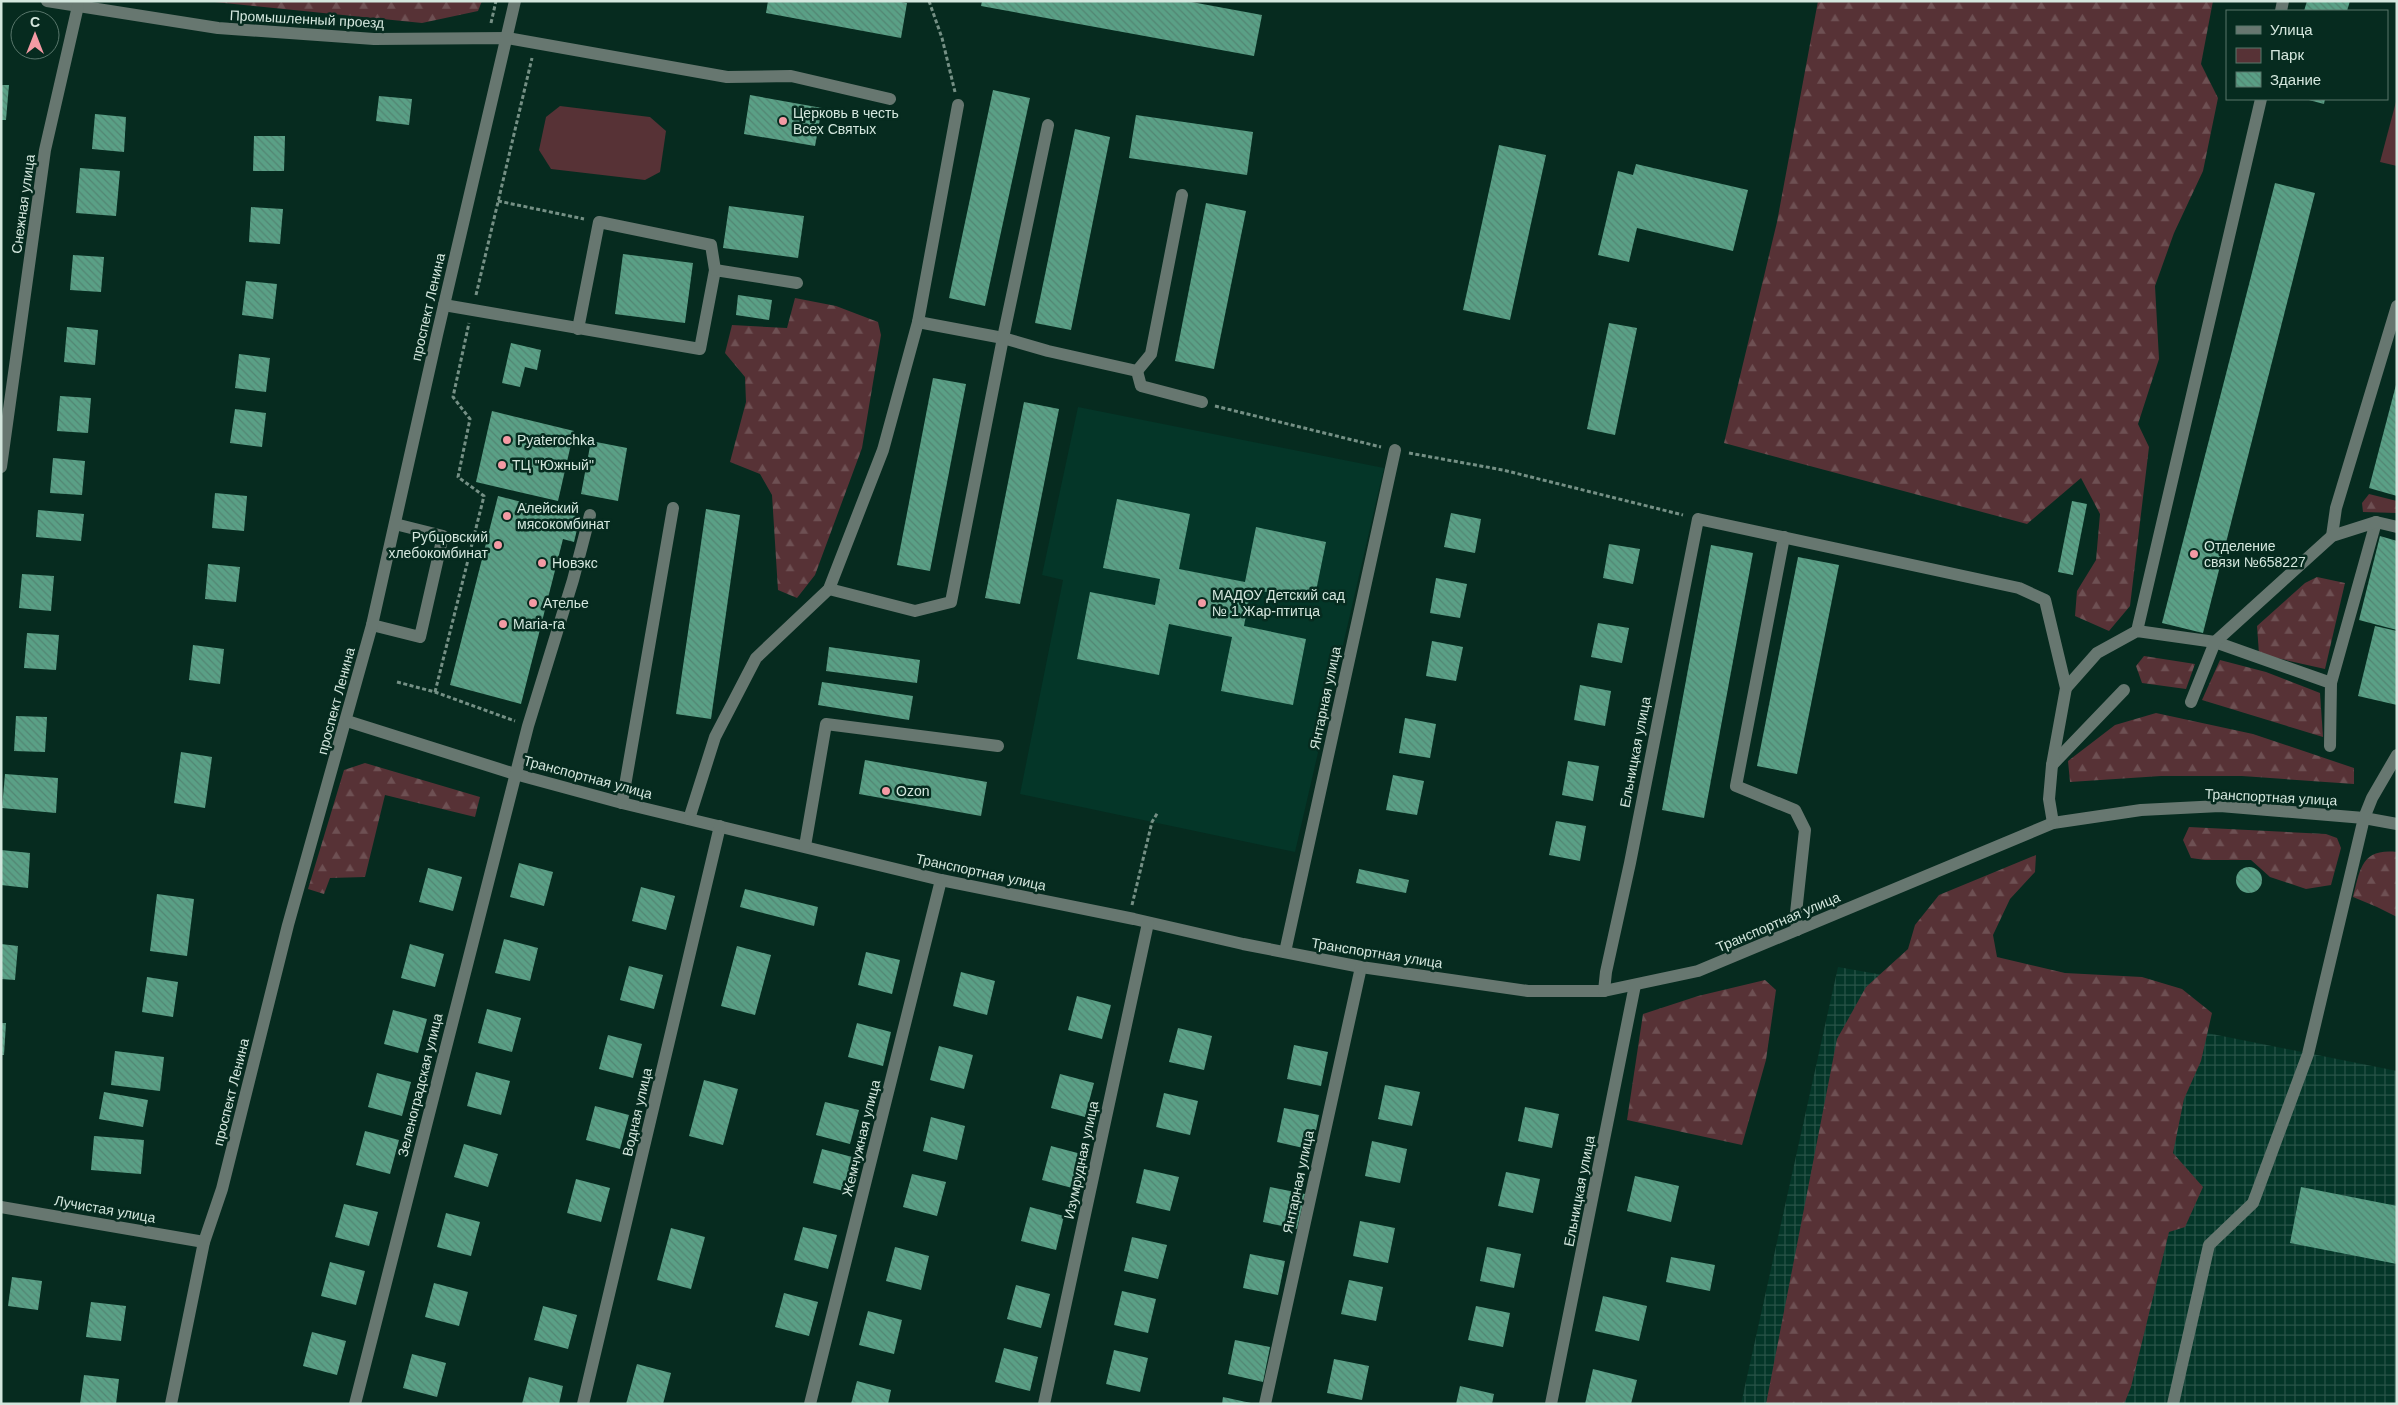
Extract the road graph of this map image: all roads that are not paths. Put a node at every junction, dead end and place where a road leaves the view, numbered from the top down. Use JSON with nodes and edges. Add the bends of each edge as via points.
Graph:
{"nodes":[{"id":1,"x":47,"y":1,"type":"edge"},
{"id":2,"x":515,"y":1,"type":"edge"},
{"id":3,"x":78,"y":6,"type":"junction"},
{"id":4,"x":507,"y":38,"type":"junction"},
{"id":5,"x":890,"y":99,"type":"dead end"},
{"id":6,"x":2261,"y":100,"type":"edge"},
{"id":7,"x":958,"y":105,"type":"road end"},
{"id":8,"x":1048,"y":125,"type":"dead end"},
{"id":9,"x":1182,"y":195,"type":"dead end"},
{"id":10,"x":715,"y":270,"type":"junction"},
{"id":11,"x":797,"y":283,"type":"dead end"},
{"id":12,"x":444,"y":305,"type":"junction"},
{"id":13,"x":2397,"y":306,"type":"edge"},
{"id":14,"x":918,"y":322,"type":"junction"},
{"id":15,"x":578,"y":329,"type":"junction"},
{"id":16,"x":1003,"y":338,"type":"junction"},
{"id":17,"x":1137,"y":371,"type":"junction"},
{"id":18,"x":1202,"y":402,"type":"road end"},
{"id":19,"x":1395,"y":450,"type":"road end"},
{"id":20,"x":1,"y":467,"type":"edge"},
{"id":21,"x":673,"y":508,"type":"dead end"},
{"id":22,"x":590,"y":514,"type":"dead end"},
{"id":23,"x":2376,"y":522,"type":"junction"},
{"id":24,"x":395,"y":524,"type":"junction"},
{"id":25,"x":2397,"y":527,"type":"edge"},
{"id":26,"x":2332,"y":536,"type":"junction"},
{"id":27,"x":1784,"y":537,"type":"junction"},
{"id":28,"x":829,"y":589,"type":"junction"},
{"id":29,"x":372,"y":625,"type":"junction"},
{"id":30,"x":2137,"y":631,"type":"junction"},
{"id":31,"x":2215,"y":642,"type":"junction"},
{"id":32,"x":2330,"y":683,"type":"junction"},
{"id":33,"x":2066,"y":688,"type":"junction"},
{"id":34,"x":2124,"y":690,"type":"dead end"},
{"id":35,"x":2191,"y":702,"type":"dead end"},
{"id":36,"x":347,"y":721,"type":"junction"},
{"id":37,"x":998,"y":746,"type":"dead end"},
{"id":38,"x":2330,"y":746,"type":"dead end"},
{"id":39,"x":2397,"y":755,"type":"edge"},
{"id":40,"x":2052,"y":765,"type":"junction"},
{"id":41,"x":515,"y":774,"type":"junction"},
{"id":42,"x":622,"y":803,"type":"junction"},
{"id":43,"x":2364,"y":818,"type":"junction"},
{"id":44,"x":689,"y":819,"type":"junction"},
{"id":45,"x":2053,"y":823,"type":"junction"},
{"id":46,"x":2397,"y":824,"type":"edge"},
{"id":47,"x":720,"y":826,"type":"junction"},
{"id":48,"x":805,"y":846,"type":"junction"},
{"id":49,"x":941,"y":880,"type":"junction"},
{"id":50,"x":1148,"y":923,"type":"junction"},
{"id":51,"x":1797,"y":930,"type":"junction"},
{"id":52,"x":1285,"y":952,"type":"junction"},
{"id":53,"x":1361,"y":967,"type":"junction"},
{"id":54,"x":1635,"y":985,"type":"junction"},
{"id":55,"x":1604,"y":991,"type":"junction"},
{"id":56,"x":1,"y":1207,"type":"edge"},
{"id":57,"x":204,"y":1242,"type":"junction"},
{"id":58,"x":171,"y":1404,"type":"edge"},
{"id":59,"x":355,"y":1404,"type":"edge"},
{"id":60,"x":583,"y":1404,"type":"edge"},
{"id":61,"x":810,"y":1404,"type":"edge"},
{"id":62,"x":1044,"y":1404,"type":"edge"},
{"id":63,"x":1265,"y":1404,"type":"edge"},
{"id":64,"x":1551,"y":1404,"type":"edge"},
{"id":65,"x":2172,"y":1404,"type":"edge"}],
"edges":[{"from":1,"to":3,"type":"street","name":"Промышленный проезд"},
{"from":2,"to":4,"type":"street","name":"проспект Ленина"},
{"from":3,"to":4,"type":"street","name":"Промышленный проезд","via":[[218,28],[374,38]]},
{"from":3,"to":20,"type":"street","name":"Снежная улица","via":[[45,150]]},
{"from":4,"to":5,"type":"street","name":"Промышленный проезд","via":[[727,77],[791,76]]},
{"from":4,"to":12,"type":"street","name":"проспект Ленина"},
{"from":6,"to":30,"type":"street"},
{"from":7,"to":14,"type":"street"},
{"from":8,"to":16,"type":"street"},
{"from":9,"to":17,"type":"street","via":[[1151,354]]},
{"from":10,"to":11,"type":"street"},
{"from":10,"to":15,"type":"street","via":[[700,349]]},
{"from":10,"to":15,"type":"street","via":[[711,245],[599,222]]},
{"from":12,"to":15,"type":"street"},
{"from":12,"to":24,"type":"street","name":"проспект Ленина"},
{"from":13,"to":26,"type":"street","via":[[2336,508]]},
{"from":14,"to":16,"type":"street"},
{"from":14,"to":28,"type":"street","via":[[883,450]]},
{"from":16,"to":17,"type":"street"},
{"from":16,"to":28,"type":"street","via":[[951,602],[916,611]]},
{"from":17,"to":18,"type":"street","via":[[1141,386]]},
{"from":19,"to":52,"type":"street","name":"Янтарная улица"},
{"from":21,"to":42,"type":"street"},
{"from":22,"to":41,"type":"street","name":"Зеленоградская улица"},
{"from":23,"to":25,"type":"street"},
{"from":23,"to":26,"type":"street"},
{"from":23,"to":32,"type":"street"},
{"from":24,"to":29,"type":"street","name":"проспект Ленина"},
{"from":24,"to":29,"type":"street","via":[[443,536],[420,637]]},
{"from":26,"to":31,"type":"street"},
{"from":27,"to":33,"type":"street","via":[[2019,588],[2045,600]]},
{"from":27,"to":51,"type":"street","via":[[1736,786],[1795,810],[1805,830]]},
{"from":27,"to":55,"type":"street","name":"Ельницкая улица","via":[[1698,519]]},
{"from":28,"to":44,"type":"street","via":[[756,658],[715,737]]},
{"from":29,"to":36,"type":"street","name":"проспект Ленина"},
{"from":30,"to":31,"type":"street"},
{"from":30,"to":33,"type":"street","via":[[2097,653]]},
{"from":31,"to":32,"type":"street"},
{"from":31,"to":35,"type":"street"},
{"from":32,"to":38,"type":"street"},
{"from":33,"to":40,"type":"street"},
{"from":34,"to":40,"type":"street"},
{"from":36,"to":41,"type":"street","name":"Транспортная улица"},
{"from":36,"to":57,"type":"street","name":"проспект Ленина","via":[[288,925],[222,1189]]},
{"from":37,"to":48,"type":"street","via":[[826,724]]},
{"from":39,"to":43,"type":"street"},
{"from":40,"to":45,"type":"street","via":[[2049,799]]},
{"from":41,"to":42,"type":"street","name":"Транспортная улица"},
{"from":41,"to":59,"type":"street","name":"Зеленоградская улица"},
{"from":42,"to":44,"type":"street","name":"Транспортная улица"},
{"from":43,"to":45,"type":"street","name":"Транспортная улица","via":[[2220,806],[2141,810]]},
{"from":43,"to":46,"type":"street","name":"Транспортная улица"},
{"from":43,"to":65,"type":"street","via":[[2308,1054],[2253,1203],[2208,1244]]},
{"from":44,"to":47,"type":"street","name":"Транспортная улица"},
{"from":45,"to":51,"type":"street","name":"Транспортная улица"},
{"from":47,"to":48,"type":"street","name":"Транспортная улица"},
{"from":47,"to":60,"type":"street","name":"Водная улица"},
{"from":48,"to":49,"type":"street","name":"Транспортная улица"},
{"from":49,"to":50,"type":"street","name":"Транспортная улица"},
{"from":49,"to":61,"type":"street","name":"Жемчужная улица"},
{"from":50,"to":52,"type":"street","name":"Транспортная улица"},
{"from":50,"to":62,"type":"street","name":"Изумрудная улица"},
{"from":51,"to":54,"type":"street","name":"Транспортная улица","via":[[1698,971]]},
{"from":52,"to":53,"type":"street","name":"Транспортная улица"},
{"from":53,"to":55,"type":"street","name":"Транспортная улица","via":[[1528,991]]},
{"from":53,"to":63,"type":"street","name":"Янтарная улица"},
{"from":54,"to":55,"type":"street","name":"Транспортная улица"},
{"from":54,"to":64,"type":"street","name":"Ельницкая улица"},
{"from":56,"to":57,"type":"street","name":"Лучистая улица"},
{"from":57,"to":58,"type":"street","name":"проспект Ленина"}]}
